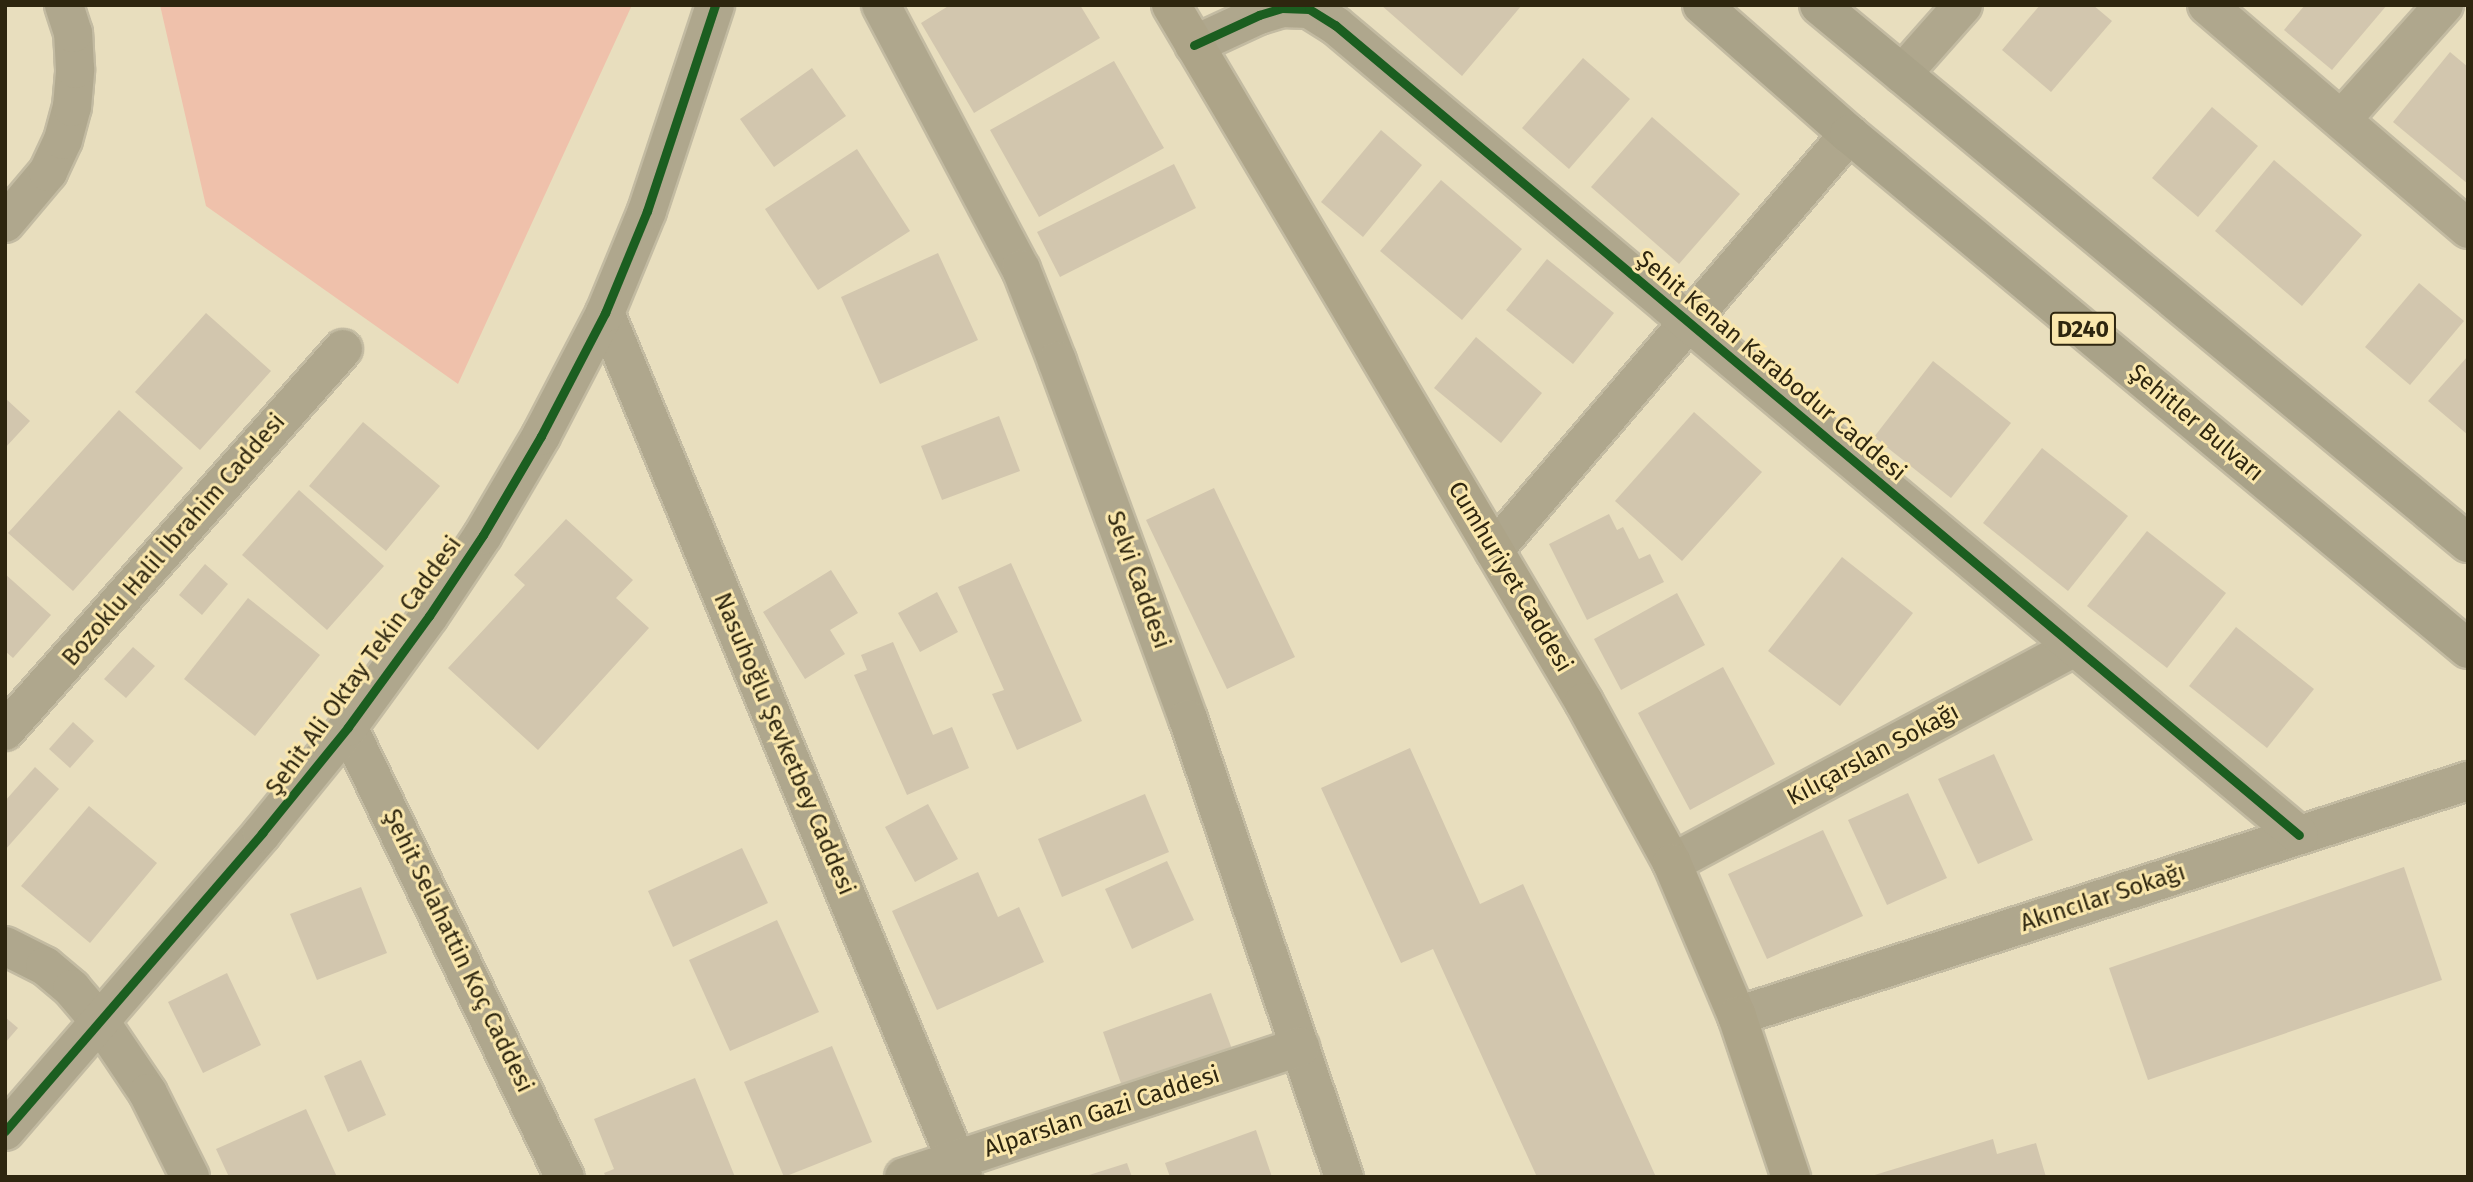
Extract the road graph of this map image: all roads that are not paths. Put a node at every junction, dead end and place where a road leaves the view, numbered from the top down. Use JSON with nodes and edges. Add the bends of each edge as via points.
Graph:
{"nodes":[{"id":1,"x":64,"y":5,"type":"edge"},
{"id":2,"x":715,"y":5,"type":"edge"},
{"id":3,"x":881,"y":5,"type":"edge"},
{"id":4,"x":1171,"y":5,"type":"edge"},
{"id":5,"x":1702,"y":5,"type":"edge"},
{"id":6,"x":1819,"y":5,"type":"edge"},
{"id":7,"x":1963,"y":5,"type":"edge"},
{"id":8,"x":2207,"y":5,"type":"edge"},
{"id":9,"x":2444,"y":5,"type":"edge"},
{"id":10,"x":1194,"y":45,"type":"junction"},
{"id":11,"x":1902,"y":75,"type":"junction"},
{"id":12,"x":2342,"y":119,"type":"junction"},
{"id":13,"x":1849,"y":134,"type":"junction"},
{"id":14,"x":5,"y":223,"type":"edge"},
{"id":15,"x":2468,"y":229,"type":"edge"},
{"id":16,"x":605,"y":313,"type":"junction"},
{"id":17,"x":1689,"y":323,"type":"junction"},
{"id":18,"x":343,"y":349,"type":"dead end"},
{"id":19,"x":2468,"y":543,"type":"edge"},
{"id":20,"x":1494,"y":550,"type":"junction"},
{"id":21,"x":2075,"y":647,"type":"junction"},
{"id":22,"x":2468,"y":649,"type":"edge"},
{"id":23,"x":348,"y":727,"type":"junction"},
{"id":24,"x":5,"y":732,"type":"edge"},
{"id":25,"x":2468,"y":781,"type":"edge"},
{"id":26,"x":2300,"y":835,"type":"junction"},
{"id":27,"x":1672,"y":863,"type":"junction"},
{"id":28,"x":5,"y":946,"type":"edge"},
{"id":29,"x":1738,"y":1016,"type":"junction"},
{"id":30,"x":101,"y":1023,"type":"junction"},
{"id":31,"x":1300,"y":1047,"type":"junction"},
{"id":32,"x":5,"y":1131,"type":"edge"},
{"id":33,"x":960,"y":1168,"type":"edge"},
{"id":34,"x":190,"y":1177,"type":"edge"},
{"id":35,"x":565,"y":1177,"type":"edge"},
{"id":36,"x":904,"y":1177,"type":"edge"},
{"id":37,"x":1344,"y":1177,"type":"edge"},
{"id":38,"x":1791,"y":1177,"type":"edge"}],
"edges":[{"from":1,"to":14,"type":"street","via":[[73,33],[72,107],[48,172]]},
{"from":2,"to":16,"type":"street","name":"Şehit Ali Oktay Tekin Caddesi","via":[[647,211]]},
{"from":3,"to":31,"type":"street","name":"Selvi Caddesi","via":[[980,188],[1044,327],[1188,719]]},
{"from":4,"to":10,"type":"main road","name":"Cumhuriyet Caddesi"},
{"from":5,"to":13,"type":"main road","name":"Şehitler Bulvarı","number":"D240"},
{"from":6,"to":11,"type":"main road"},
{"from":7,"to":11,"type":"street"},
{"from":8,"to":12,"type":"street"},
{"from":9,"to":12,"type":"street"},
{"from":10,"to":17,"type":"street","name":"Şehit Kenan Karabodur Caddesi","via":[[1282,8],[1308,9],[1346,34]]},
{"from":10,"to":20,"type":"main road","name":"Cumhuriyet Caddesi"},
{"from":11,"to":19,"type":"main road"},
{"from":12,"to":15,"type":"street"},
{"from":13,"to":17,"type":"street"},
{"from":13,"to":22,"type":"main road","name":"Şehitler Bulvarı","number":"D240"},
{"from":16,"to":23,"type":"street","name":"Şehit Ali Oktay Tekin Caddesi","via":[[483,535]]},
{"from":16,"to":33,"type":"street","name":"Nasuhoğlu Şevketbey Caddesi"},
{"from":17,"to":20,"type":"street"},
{"from":17,"to":21,"type":"street","name":"Şehit Kenan Karabodur Caddesi"},
{"from":18,"to":24,"type":"street","name":"Bozoklu Halil İbrahim Caddesi"},
{"from":20,"to":27,"type":"main road","name":"Cumhuriyet Caddesi"},
{"from":21,"to":26,"type":"street","name":"Şehit Kenan Karabodur Caddesi"},
{"from":21,"to":27,"type":"street","name":"Kılıçarslan Sokağı"},
{"from":23,"to":30,"type":"street","name":"Şehit Ali Oktay Tekin Caddesi"},
{"from":23,"to":35,"type":"street","name":"Şehit Selahattin Koç Caddesi"},
{"from":25,"to":26,"type":"street","name":"Akıncılar Sokağı"},
{"from":26,"to":29,"type":"street","name":"Akıncılar Sokağı"},
{"from":27,"to":29,"type":"main road","name":"Cumhuriyet Caddesi"},
{"from":28,"to":30,"type":"street","via":[[45,966]]},
{"from":29,"to":38,"type":"main road","name":"Cumhuriyet Caddesi"},
{"from":30,"to":32,"type":"street","name":"Şehit Ali Oktay Tekin Caddesi"},
{"from":30,"to":34,"type":"street","via":[[148,1093]]},
{"from":31,"to":33,"type":"street","name":"Alparslan Gazi Caddesi"},
{"from":31,"to":37,"type":"street","name":"Selvi Caddesi"},
{"from":33,"to":36,"type":"street","name":"Alparslan Gazi Caddesi"}]}
